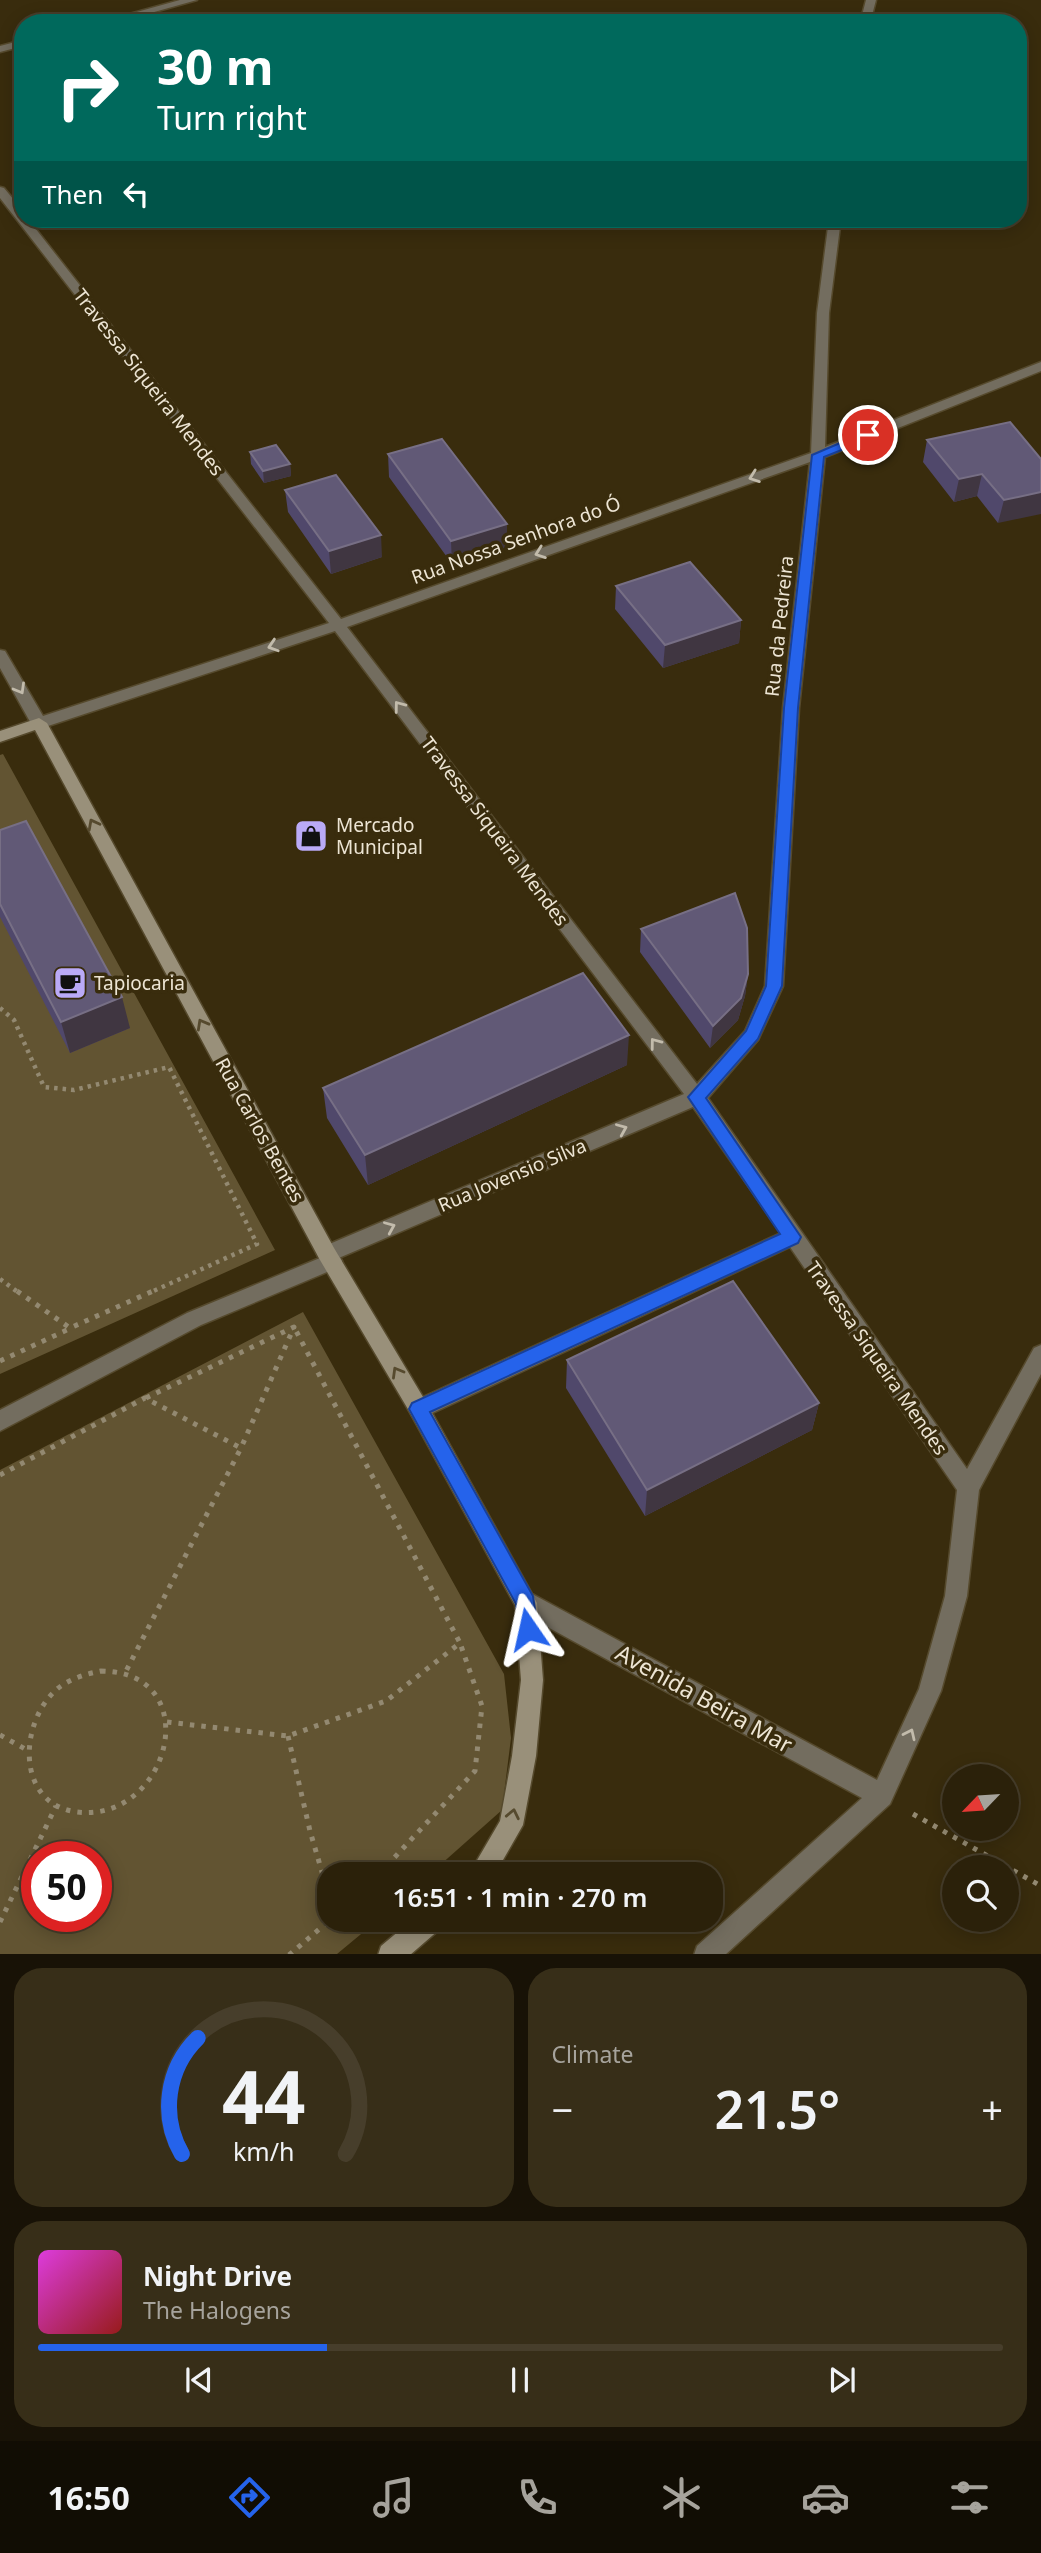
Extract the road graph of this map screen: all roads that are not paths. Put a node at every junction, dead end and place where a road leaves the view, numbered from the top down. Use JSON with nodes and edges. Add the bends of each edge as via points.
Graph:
{"nodes":[{"id":1,"x":192,"y":0,"type":"edge"},
{"id":2,"x":165,"y":3,"type":"edge"},
{"id":3,"x":130,"y":14,"type":"edge"},
{"id":4,"x":0,"y":190,"type":"edge"},
{"id":5,"x":14,"y":208,"type":"edge"},
{"id":6,"x":30,"y":228,"type":"edge"},
{"id":7,"x":834,"y":228,"type":"edge"},
{"id":8,"x":1041,"y":366,"type":"edge"},
{"id":9,"x":818,"y":455,"type":"junction"},
{"id":10,"x":338,"y":625,"type":"junction"},
{"id":11,"x":0,"y":655,"type":"edge"},
{"id":12,"x":39,"y":723,"type":"junction"},
{"id":13,"x":0,"y":737,"type":"edge"},
{"id":14,"x":696,"y":1097,"type":"junction"},
{"id":15,"x":792,"y":1237,"type":"junction"},
{"id":16,"x":330,"y":1258,"type":"junction"},
{"id":17,"x":1041,"y":1354,"type":"edge"},
{"id":18,"x":418,"y":1409,"type":"junction"},
{"id":19,"x":0,"y":1421,"type":"edge"},
{"id":20,"x":968,"y":1488,"type":"junction"},
{"id":21,"x":526,"y":1603,"type":"junction"},
{"id":22,"x":882,"y":1796,"type":"junction"},
{"id":23,"x":488,"y":1862,"type":"edge"},
{"id":24,"x":417,"y":1932,"type":"edge"},
{"id":25,"x":391,"y":1954,"type":"edge"},
{"id":26,"x":707,"y":1954,"type":"edge"}],
"edges":[{"from":1,"to":2,"type":"street"},
{"from":2,"to":3,"type":"street"},
{"from":4,"to":5,"type":"street","name":"Travessa Siqueira Mendes"},
{"from":6,"to":10,"type":"street","name":"Travessa Siqueira Mendes"},
{"from":7,"to":9,"type":"street","name":"Rua da Pedreira","via":[[823,313]]},
{"from":8,"to":9,"type":"street","name":"Rua Nossa Senhora do Ó"},
{"from":9,"to":10,"type":"street","name":"Rua Nossa Senhora do Ó","one_way":true},
{"from":9,"to":14,"type":"street","name":"Rua da Pedreira","via":[[791,708],[774,986],[752,1035]]},
{"from":10,"to":12,"type":"street","name":"Rua Nossa Senhora do Ó","one_way":true},
{"from":14,"to":10,"type":"street","name":"Travessa Siqueira Mendes","one_way":true},
{"from":11,"to":12,"type":"street","name":"Rua Carlos Bentes","one_way":true},
{"from":12,"to":13,"type":"main road","name":"Rua Nossa Senhora do Ó"},
{"from":16,"to":12,"type":"main road","name":"Rua Carlos Bentes","one_way":true},
{"from":14,"to":15,"type":"street","name":"Travessa Siqueira Mendes"},
{"from":16,"to":14,"type":"street","name":"Rua Jovensio Silva","one_way":true},
{"from":15,"to":18,"type":"street"},
{"from":15,"to":20,"type":"street","name":"Travessa Siqueira Mendes"},
{"from":18,"to":16,"type":"main road","name":"Rua Carlos Bentes","one_way":true},
{"from":16,"to":19,"type":"street","name":"Rua Jovensio Silva","via":[[194,1320]]},
{"from":17,"to":20,"type":"street"},
{"from":18,"to":21,"type":"main road","name":"Rua Carlos Bentes"},
{"from":22,"to":20,"type":"street","one_way":true,"via":[[930,1691],[956,1596]]},
{"from":21,"to":22,"type":"street","name":"Avenida Beira Mar"},
{"from":23,"to":21,"type":"main road","one_way":true,"via":[[511,1825],[524,1756],[533,1681]]},
{"from":22,"to":26,"type":"street"},
{"from":24,"to":25,"type":"main road"}]}
